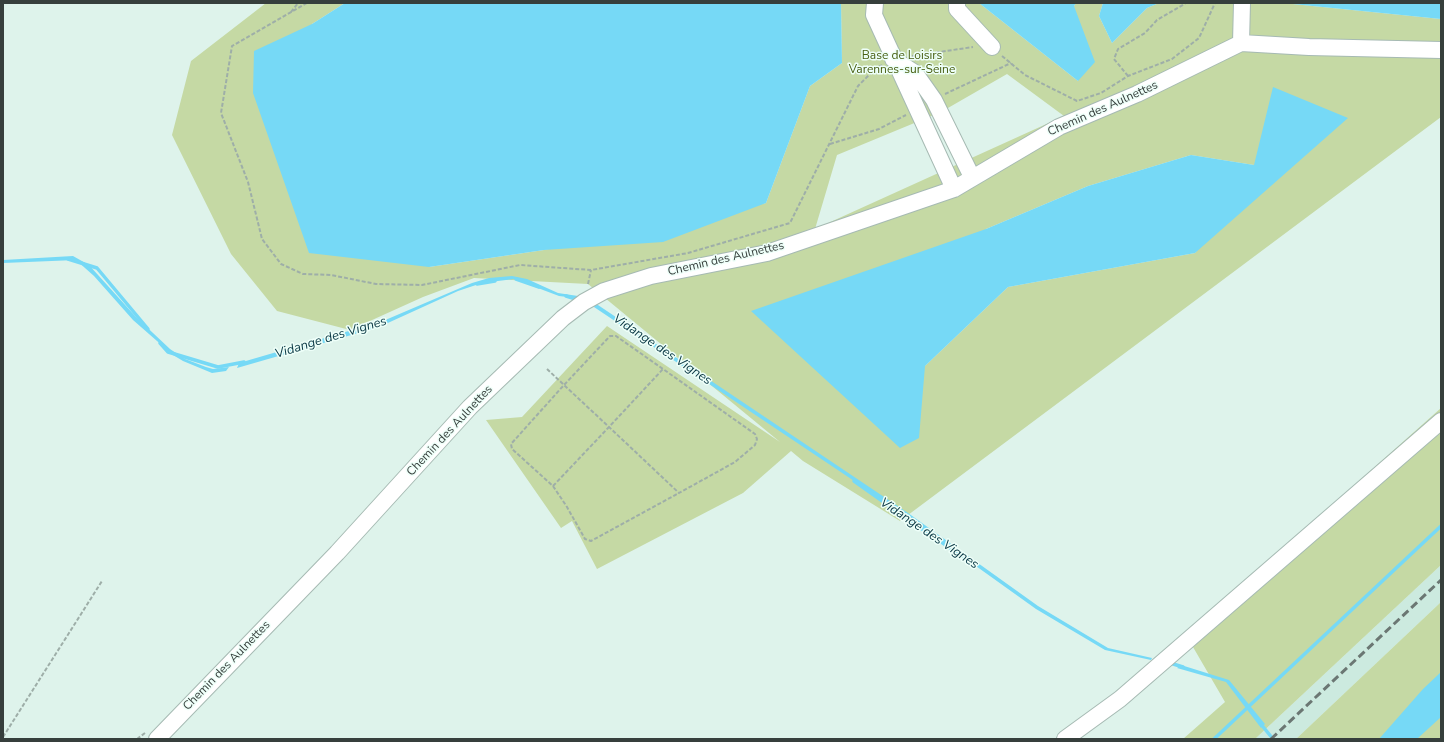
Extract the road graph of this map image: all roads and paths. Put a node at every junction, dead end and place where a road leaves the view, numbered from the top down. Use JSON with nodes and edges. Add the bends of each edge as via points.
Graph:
{"nodes":[{"id":1,"x":298,"y":3,"type":"edge"},
{"id":2,"x":307,"y":3,"type":"edge"},
{"id":3,"x":874,"y":3,"type":"edge"},
{"id":4,"x":957,"y":3,"type":"edge"},
{"id":5,"x":1186,"y":3,"type":"edge"},
{"id":6,"x":1215,"y":3,"type":"edge"},
{"id":7,"x":1242,"y":3,"type":"edge"},
{"id":8,"x":291,"y":13,"type":"junction"},
{"id":9,"x":1242,"y":43,"type":"junction"},
{"id":10,"x":992,"y":47,"type":"junction"},
{"id":11,"x":1441,"y":50,"type":"edge"},
{"id":12,"x":893,"y":59,"type":"junction"},
{"id":13,"x":1011,"y":63,"type":"junction"},
{"id":14,"x":1128,"y":76,"type":"junction"},
{"id":15,"x":934,"y":100,"type":"junction"},
{"id":16,"x":916,"y":109,"type":"junction"},
{"id":17,"x":830,"y":144,"type":"junction"},
{"id":18,"x":972,"y":177,"type":"junction"},
{"id":19,"x":954,"y":189,"type":"junction"},
{"id":20,"x":547,"y":369,"type":"dead end"},
{"id":21,"x":662,"y":369,"type":"junction"},
{"id":22,"x":564,"y":385,"type":"junction"},
{"id":23,"x":1441,"y":421,"type":"edge"},
{"id":24,"x":609,"y":427,"type":"junction"},
{"id":25,"x":552,"y":486,"type":"junction"},
{"id":26,"x":679,"y":493,"type":"junction"},
{"id":27,"x":102,"y":581,"type":"dead end"},
{"id":28,"x":3,"y":737,"type":"edge"},
{"id":29,"x":157,"y":739,"type":"edge"},
{"id":30,"x":1065,"y":739,"type":"edge"}],
"edges":[{"from":1,"to":8,"type":"path"},
{"from":2,"to":8,"type":"path"},
{"from":3,"to":12,"type":"street","via":[[874,15]]},
{"from":4,"to":10,"type":"street","via":[[957,8]]},
{"from":5,"to":14,"type":"path","via":[[1157,20],[1145,33],[1118,49],[1114,59]]},
{"from":6,"to":14,"type":"path","via":[[1199,38],[1172,59]]},
{"from":7,"to":9,"type":"street"},
{"from":8,"to":17,"type":"path","via":[[232,46],[221,113],[248,182],[262,239],[281,264],[303,274],[331,274],[376,284],[422,285],[520,265],[591,270],[688,253],[790,224]]},
{"from":9,"to":11,"type":"street","name":"Chemin des Aulnettes"},
{"from":9,"to":18,"type":"street","name":"Chemin des Aulnettes","via":[[1137,94],[1059,127]]},
{"from":10,"to":12,"type":"path","via":[[983,45]]},
{"from":10,"to":13,"type":"path"},
{"from":12,"to":15,"type":"street","via":[[915,73]]},
{"from":12,"to":16,"type":"street"},
{"from":12,"to":17,"type":"path","via":[[875,69],[858,86]]},
{"from":13,"to":14,"type":"path","via":[[1025,75],[1077,101],[1101,93]]},
{"from":13,"to":15,"type":"path"},
{"from":15,"to":18,"type":"street"},
{"from":16,"to":17,"type":"path","via":[[879,129]]},
{"from":16,"to":19,"type":"street"},
{"from":18,"to":19,"type":"street","name":"Chemin des Aulnettes"},
{"from":19,"to":29,"type":"street","name":"Chemin des Aulnettes","via":[[767,253],[651,276],[604,291],[584,302],[563,318],[470,407],[337,553]]},
{"from":20,"to":22,"type":"path"},
{"from":21,"to":22,"type":"path","via":[[616,336],[610,336]]},
{"from":21,"to":24,"type":"path"},
{"from":21,"to":26,"type":"path","via":[[755,434],[757,439],[755,445],[735,462]]},
{"from":22,"to":24,"type":"path"},
{"from":22,"to":25,"type":"path","via":[[510,444],[512,449]]},
{"from":23,"to":30,"type":"street","via":[[1120,699]]},
{"from":24,"to":25,"type":"path"},
{"from":24,"to":26,"type":"path"},
{"from":25,"to":26,"type":"path","via":[[585,540],[591,541]]},
{"from":27,"to":28,"type":"path"}]}
